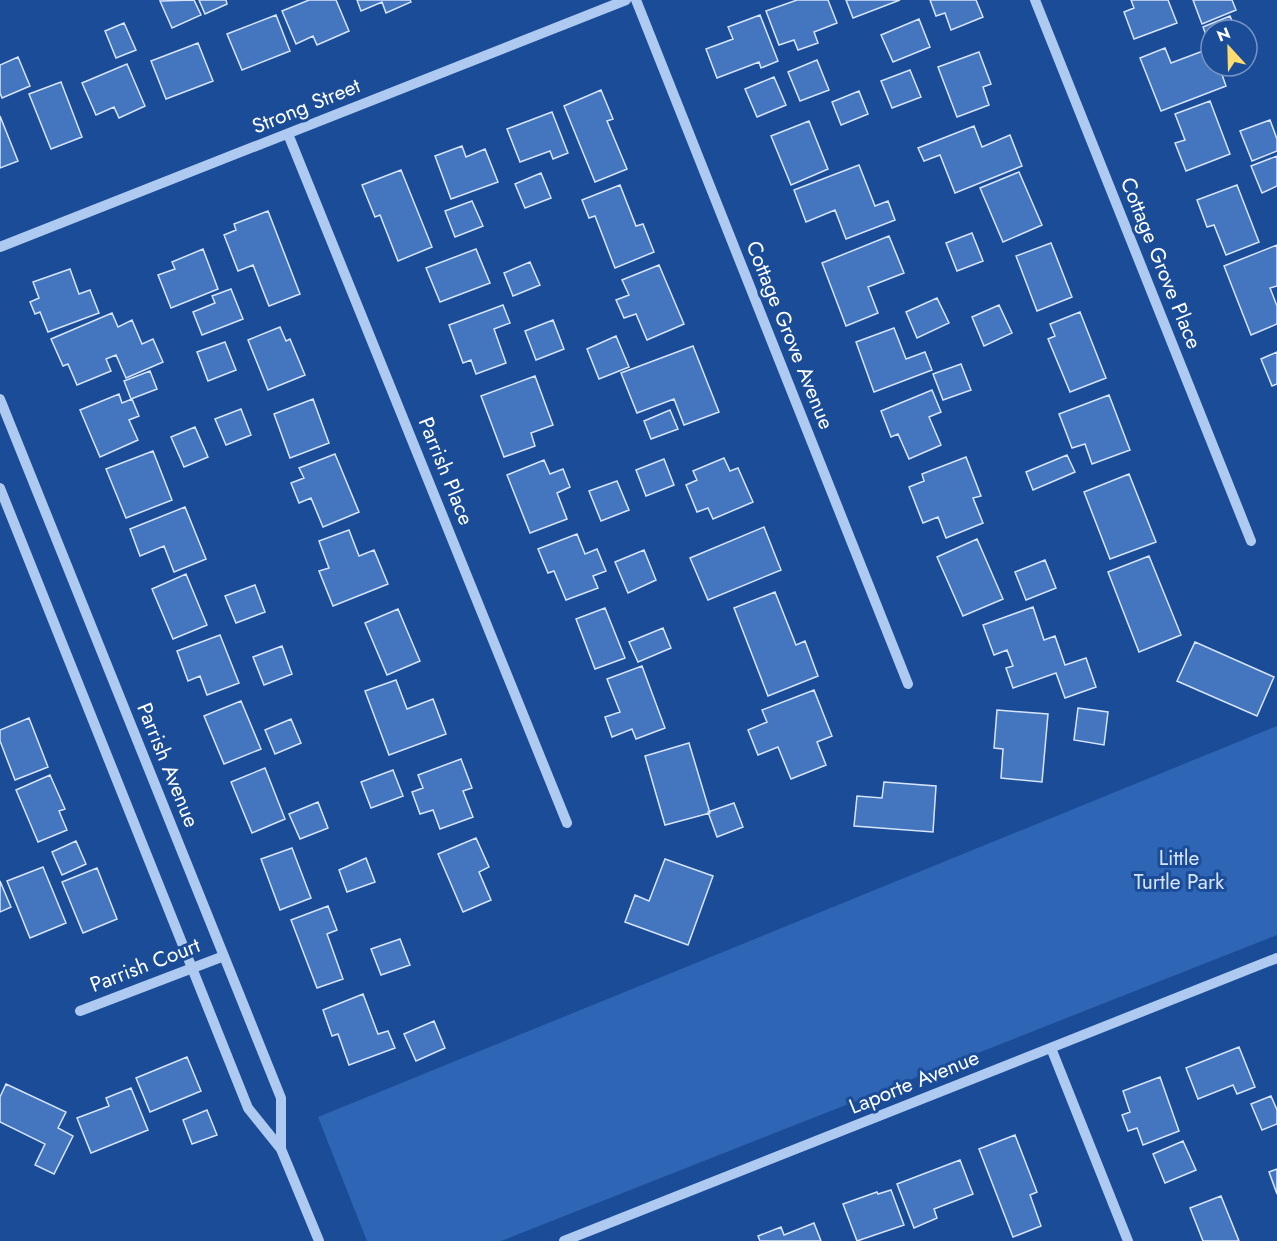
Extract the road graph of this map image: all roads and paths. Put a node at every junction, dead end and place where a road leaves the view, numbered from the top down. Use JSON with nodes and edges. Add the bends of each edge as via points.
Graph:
{"nodes":[{"id":1,"x":626,"y":0,"type":"edge"},
{"id":2,"x":636,"y":0,"type":"edge"},
{"id":3,"x":1035,"y":0,"type":"edge"},
{"id":4,"x":288,"y":135,"type":"junction"},
{"id":5,"x":0,"y":247,"type":"edge"},
{"id":6,"x":0,"y":399,"type":"edge"},
{"id":7,"x":0,"y":488,"type":"edge"},
{"id":8,"x":1251,"y":541,"type":"dead end"},
{"id":9,"x":908,"y":684,"type":"dead end"},
{"id":10,"x":567,"y":823,"type":"dead end"},
{"id":11,"x":224,"y":956,"type":"junction"},
{"id":12,"x":1277,"y":958,"type":"edge"},
{"id":13,"x":192,"y":968,"type":"junction"},
{"id":14,"x":80,"y":1011,"type":"dead end"},
{"id":15,"x":1051,"y":1048,"type":"junction"},
{"id":16,"x":281,"y":1149,"type":"junction"},
{"id":17,"x":319,"y":1241,"type":"edge"},
{"id":18,"x":564,"y":1241,"type":"edge"},
{"id":19,"x":1128,"y":1241,"type":"edge"}],
"edges":[{"from":1,"to":4,"type":"street","name":"Strong Street"},
{"from":2,"to":9,"type":"street","name":"Cottage Grove Avenue"},
{"from":3,"to":8,"type":"street","name":"Cottage Grove Place"},
{"from":4,"to":5,"type":"street","name":"Strong Street"},
{"from":4,"to":10,"type":"street","name":"Parrish Place"},
{"from":6,"to":11,"type":"street","name":"Parrish Avenue"},
{"from":7,"to":13,"type":"street","name":"Parrish Avenue"},
{"from":11,"to":13,"type":"street","name":"Parrish Court"},
{"from":11,"to":16,"type":"street","name":"Parrish Avenue","via":[[281,1098]]},
{"from":12,"to":15,"type":"street","name":"Laporte Avenue"},
{"from":13,"to":14,"type":"street","name":"Parrish Court"},
{"from":13,"to":16,"type":"street","name":"Parrish Avenue","via":[[248,1108]]},
{"from":15,"to":18,"type":"street","name":"Laporte Avenue"},
{"from":15,"to":19,"type":"street"},
{"from":16,"to":17,"type":"street","name":"Parrish Avenue"}]}
